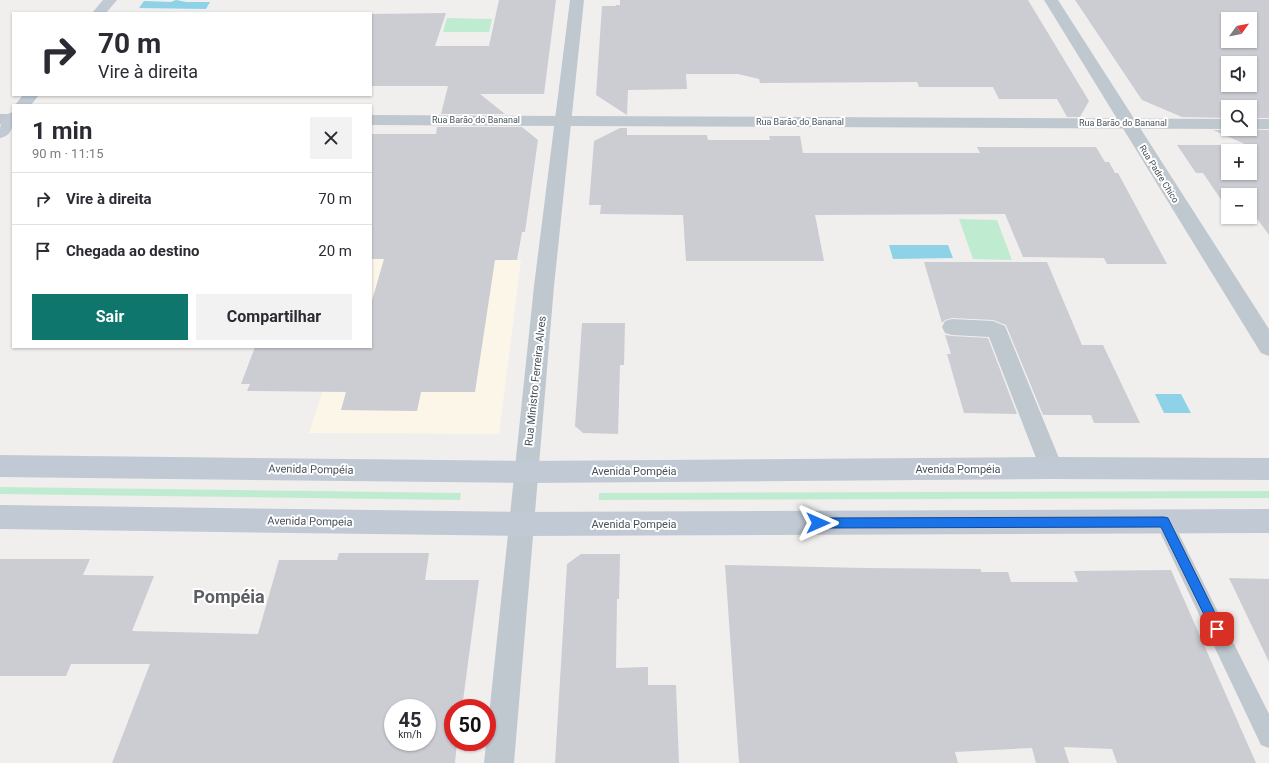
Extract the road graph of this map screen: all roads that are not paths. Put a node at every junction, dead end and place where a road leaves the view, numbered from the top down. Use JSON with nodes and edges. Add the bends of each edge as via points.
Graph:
{"nodes":[{"id":1,"x":110,"y":0,"type":"edge"},
{"id":2,"x":577,"y":0,"type":"edge"},
{"id":3,"x":1051,"y":0,"type":"edge"},
{"id":4,"x":100,"y":12,"type":"edge"},
{"id":5,"x":30,"y":96,"type":"edge"},
{"id":6,"x":24,"y":104,"type":"edge"},
{"id":7,"x":9,"y":118,"type":"edge"},
{"id":8,"x":372,"y":120,"type":"edge"},
{"id":9,"x":561,"y":121,"type":"junction"},
{"id":10,"x":1128,"y":124,"type":"junction"},
{"id":11,"x":1221,"y":124,"type":"edge"},
{"id":12,"x":1257,"y":124,"type":"edge"},
{"id":13,"x":1269,"y":124,"type":"edge"},
{"id":14,"x":0,"y":132,"type":"edge"},
{"id":15,"x":952,"y":327,"type":"dead end"},
{"id":16,"x":1269,"y":346,"type":"edge"},
{"id":17,"x":0,"y":466,"type":"edge"},
{"id":18,"x":1051,"y":468,"type":"junction"},
{"id":19,"x":1269,"y":469,"type":"edge"},
{"id":20,"x":525,"y":472,"type":"junction"},
{"id":21,"x":0,"y":517,"type":"edge"},
{"id":22,"x":1269,"y":521,"type":"edge"},
{"id":23,"x":1164,"y":522,"type":"junction"},
{"id":24,"x":520,"y":524,"type":"junction"},
{"id":25,"x":1269,"y":737,"type":"edge"},
{"id":26,"x":499,"y":763,"type":"edge"}],
"edges":[{"from":1,"to":4,"type":"main road"},
{"from":2,"to":9,"type":"street","name":"Rua Ministro Ferreira Alves"},
{"from":3,"to":10,"type":"street","name":"Rua Padre Chico"},
{"from":5,"to":6,"type":"main road"},
{"from":7,"to":14,"type":"main road"},
{"from":8,"to":9,"type":"street","name":"Rua Barão do Bananal"},
{"from":9,"to":10,"type":"street","name":"Rua Barão do Bananal"},
{"from":9,"to":20,"type":"street","name":"Rua Ministro Ferreira Alves"},
{"from":10,"to":11,"type":"street","name":"Rua Barão do Bananal"},
{"from":10,"to":16,"type":"street","name":"Rua Padre Chico"},
{"from":12,"to":13,"type":"street"},
{"from":15,"to":18,"type":"street","via":[[993,329],[998,332]]},
{"from":17,"to":20,"type":"main road","name":"Avenida Pompéia"},
{"from":18,"to":19,"type":"main road","name":"Avenida Pompéia"},
{"from":18,"to":20,"type":"main road","name":"Avenida Pompéia"},
{"from":20,"to":24,"type":"street","name":"Rua Ministro Ferreira Alves"},
{"from":21,"to":24,"type":"main road","name":"Avenida Pompeia"},
{"from":22,"to":23,"type":"main road","name":"Avenida Pompeia"},
{"from":23,"to":24,"type":"main road","name":"Avenida Pompeia"},
{"from":23,"to":25,"type":"lane"},
{"from":24,"to":26,"type":"street","name":"Rua Ministro Ferreira Alves"}]}
